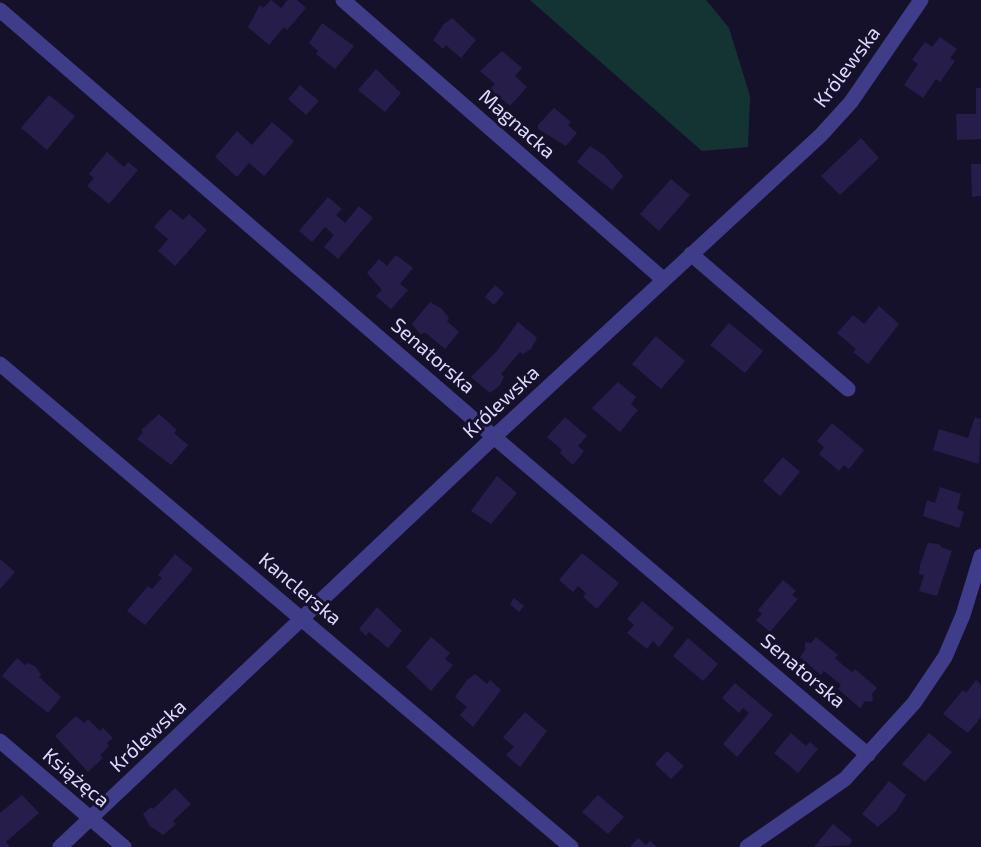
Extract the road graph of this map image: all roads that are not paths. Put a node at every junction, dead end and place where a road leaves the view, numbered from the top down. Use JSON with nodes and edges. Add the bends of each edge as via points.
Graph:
{"nodes":[{"id":1,"x":343,"y":0,"type":"edge"},
{"id":2,"x":921,"y":0,"type":"edge"},
{"id":3,"x":0,"y":10,"type":"edge"},
{"id":4,"x":691,"y":254,"type":"junction"},
{"id":5,"x":664,"y":280,"type":"junction"},
{"id":6,"x":0,"y":364,"type":"edge"},
{"id":7,"x":848,"y":389,"type":"dead end"},
{"id":8,"x":494,"y":437,"type":"junction"},
{"id":9,"x":981,"y":556,"type":"edge"},
{"id":10,"x":302,"y":618,"type":"junction"},
{"id":11,"x":0,"y":741,"type":"edge"},
{"id":12,"x":868,"y":754,"type":"junction"},
{"id":13,"x":90,"y":818,"type":"junction"},
{"id":14,"x":60,"y":847,"type":"edge"},
{"id":15,"x":124,"y":847,"type":"edge"},
{"id":16,"x":571,"y":847,"type":"edge"},
{"id":17,"x":747,"y":847,"type":"edge"}],
"edges":[{"from":1,"to":5,"type":"street","name":"Magnacka"},
{"from":2,"to":4,"type":"street","name":"Królewska","via":[[851,102],[821,135]]},
{"from":3,"to":8,"type":"street","name":"Senatorska"},
{"from":4,"to":5,"type":"street","name":"Królewska"},
{"from":4,"to":7,"type":"street"},
{"from":5,"to":8,"type":"street","name":"Królewska"},
{"from":6,"to":10,"type":"street","name":"Kanclerska"},
{"from":8,"to":10,"type":"street","name":"Królewska"},
{"from":8,"to":12,"type":"street","name":"Senatorska"},
{"from":9,"to":12,"type":"street","via":[[945,657],[914,703]]},
{"from":10,"to":13,"type":"street","name":"Królewska"},
{"from":10,"to":16,"type":"street","name":"Kanclerska"},
{"from":11,"to":13,"type":"street","name":"Książęca"},
{"from":12,"to":17,"type":"street","via":[[845,778]]},
{"from":13,"to":14,"type":"street","name":"Królewska"},
{"from":13,"to":15,"type":"street","name":"Książęca"}]}
